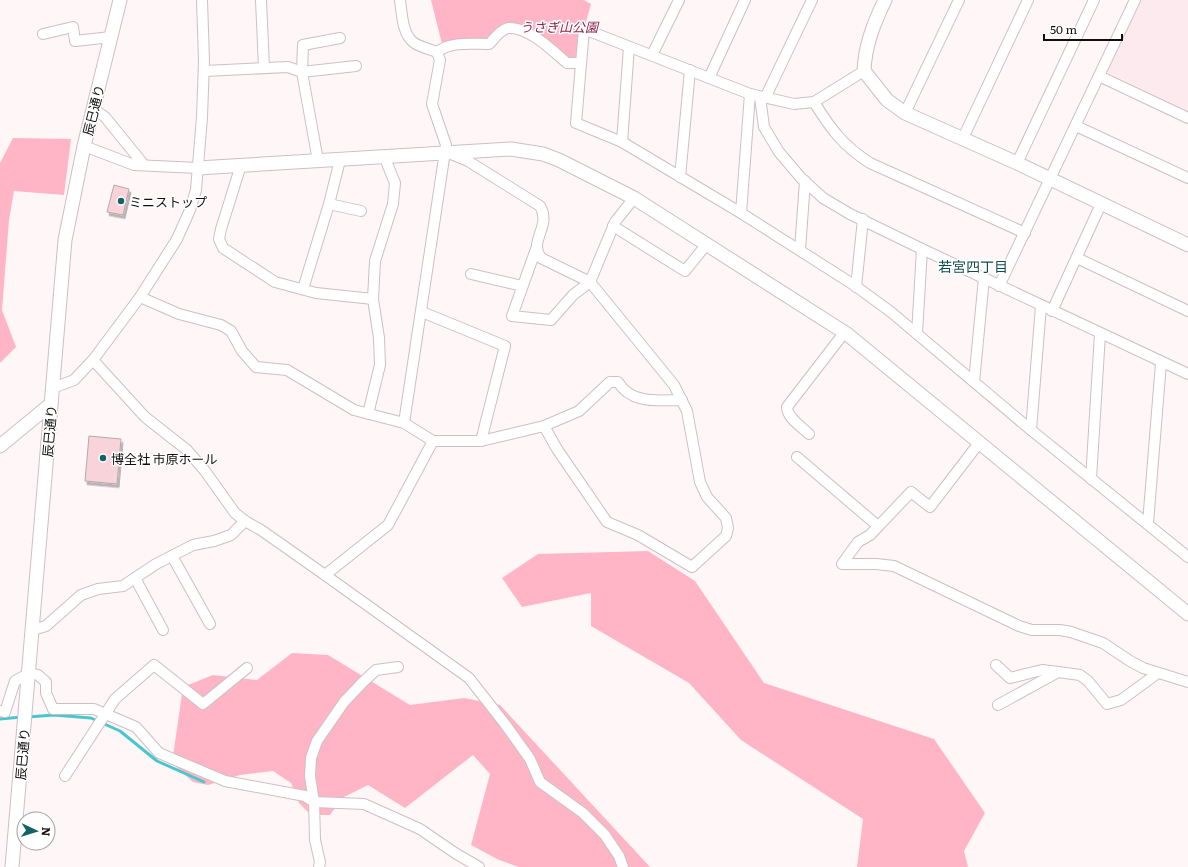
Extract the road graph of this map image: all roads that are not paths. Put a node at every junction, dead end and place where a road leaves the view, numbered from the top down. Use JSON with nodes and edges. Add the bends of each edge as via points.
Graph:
{"nodes":[{"id":1,"x":120,"y":0,"type":"edge"},
{"id":2,"x":202,"y":0,"type":"edge"},
{"id":3,"x":262,"y":0,"type":"edge"},
{"id":4,"x":400,"y":0,"type":"edge"},
{"id":5,"x":679,"y":0,"type":"edge"},
{"id":6,"x":745,"y":0,"type":"edge"},
{"id":7,"x":812,"y":0,"type":"edge"},
{"id":8,"x":885,"y":0,"type":"edge"},
{"id":9,"x":959,"y":0,"type":"edge"},
{"id":10,"x":1028,"y":0,"type":"edge"},
{"id":11,"x":1094,"y":0,"type":"edge"},
{"id":12,"x":1134,"y":0,"type":"edge"},
{"id":13,"x":43,"y":34,"type":"dead end"},
{"id":14,"x":110,"y":37,"type":"junction"},
{"id":15,"x":340,"y":38,"type":"dead end"},
{"id":16,"x":629,"y":47,"type":"junction"},
{"id":17,"x":437,"y":52,"type":"junction"},
{"id":18,"x":652,"y":55,"type":"junction"},
{"id":19,"x":581,"y":63,"type":"junction"},
{"id":20,"x":356,"y":66,"type":"dead end"},
{"id":21,"x":264,"y":68,"type":"junction"},
{"id":22,"x":690,"y":70,"type":"junction"},
{"id":23,"x":204,"y":71,"type":"junction"},
{"id":24,"x":864,"y":71,"type":"junction"},
{"id":25,"x":302,"y":72,"type":"junction"},
{"id":26,"x":1099,"y":76,"type":"junction"},
{"id":27,"x":708,"y":78,"type":"junction"},
{"id":28,"x":758,"y":97,"type":"junction"},
{"id":29,"x":814,"y":102,"type":"junction"},
{"id":30,"x":94,"y":109,"type":"junction"},
{"id":31,"x":905,"y":113,"type":"junction"},
{"id":32,"x":1188,"y":118,"type":"edge"},
{"id":33,"x":1076,"y":126,"type":"junction"},
{"id":34,"x":963,"y":138,"type":"junction"},
{"id":35,"x":622,"y":142,"type":"junction"},
{"id":36,"x":84,"y":146,"type":"junction"},
{"id":37,"x":446,"y":152,"type":"junction"},
{"id":38,"x":384,"y":156,"type":"junction"},
{"id":39,"x":340,"y":160,"type":"junction"},
{"id":40,"x":318,"y":161,"type":"junction"},
{"id":41,"x":1017,"y":163,"type":"junction"},
{"id":42,"x":241,"y":165,"type":"junction"},
{"id":43,"x":144,"y":166,"type":"junction"},
{"id":44,"x":198,"y":168,"type":"junction"},
{"id":45,"x":680,"y":177,"type":"junction"},
{"id":46,"x":1188,"y":178,"type":"edge"},
{"id":47,"x":1051,"y":180,"type":"junction"},
{"id":48,"x":805,"y":181,"type":"junction"},
{"id":49,"x":634,"y":198,"type":"junction"},
{"id":50,"x":329,"y":204,"type":"junction"},
{"id":51,"x":1100,"y":204,"type":"junction"},
{"id":52,"x":361,"y":210,"type":"dead end"},
{"id":53,"x":741,"y":213,"type":"junction"},
{"id":54,"x":863,"y":219,"type":"junction"},
{"id":55,"x":613,"y":226,"type":"junction"},
{"id":56,"x":1025,"y":233,"type":"junction"},
{"id":57,"x":706,"y":245,"type":"junction"},
{"id":58,"x":1188,"y":245,"type":"edge"},
{"id":59,"x":536,"y":249,"type":"junction"},
{"id":60,"x":922,"y":249,"type":"junction"},
{"id":61,"x":800,"y":250,"type":"junction"},
{"id":62,"x":1077,"y":258,"type":"junction"},
{"id":63,"x":471,"y":274,"type":"dead end"},
{"id":64,"x":984,"y":278,"type":"junction"},
{"id":65,"x":590,"y":282,"type":"junction"},
{"id":66,"x":522,"y":286,"type":"junction"},
{"id":67,"x":999,"y":286,"type":"junction"},
{"id":68,"x":856,"y":287,"type":"junction"},
{"id":69,"x":303,"y":289,"type":"junction"},
{"id":70,"x":140,"y":297,"type":"junction"},
{"id":71,"x":372,"y":299,"type":"junction"},
{"id":72,"x":1041,"y":306,"type":"junction"},
{"id":73,"x":1052,"y":311,"type":"junction"},
{"id":74,"x":1188,"y":311,"type":"edge"},
{"id":75,"x":422,"y":312,"type":"junction"},
{"id":76,"x":844,"y":333,"type":"junction"},
{"id":77,"x":917,"y":334,"type":"junction"},
{"id":78,"x":1100,"y":334,"type":"junction"},
{"id":79,"x":93,"y":360,"type":"junction"},
{"id":80,"x":1161,"y":363,"type":"junction"},
{"id":81,"x":1188,"y":374,"type":"edge"},
{"id":82,"x":974,"y":382,"type":"junction"},
{"id":83,"x":53,"y":388,"type":"junction"},
{"id":84,"x":682,"y":400,"type":"junction"},
{"id":85,"x":51,"y":404,"type":"junction"},
{"id":86,"x":368,"y":414,"type":"junction"},
{"id":87,"x":404,"y":423,"type":"junction"},
{"id":88,"x":544,"y":426,"type":"junction"},
{"id":89,"x":1031,"y":430,"type":"junction"},
{"id":90,"x":809,"y":434,"type":"dead end"},
{"id":91,"x":433,"y":441,"type":"junction"},
{"id":92,"x":481,"y":441,"type":"junction"},
{"id":93,"x":978,"y":442,"type":"junction"},
{"id":94,"x":0,"y":446,"type":"edge"},
{"id":95,"x":796,"y":457,"type":"dead end"},
{"id":96,"x":1091,"y":479,"type":"junction"},
{"id":97,"x":245,"y":521,"type":"junction"},
{"id":98,"x":1148,"y":523,"type":"junction"},
{"id":99,"x":878,"y":526,"type":"junction"},
{"id":100,"x":172,"y":556,"type":"junction"},
{"id":101,"x":1188,"y":557,"type":"edge"},
{"id":102,"x":325,"y":575,"type":"junction"},
{"id":103,"x":135,"y":578,"type":"junction"},
{"id":104,"x":1188,"y":614,"type":"edge"},
{"id":105,"x":210,"y":624,"type":"dead end"},
{"id":106,"x":33,"y":630,"type":"junction"},
{"id":107,"x":163,"y":630,"type":"dead end"},
{"id":108,"x":996,"y":665,"type":"dead end"},
{"id":109,"x":398,"y":667,"type":"dead end"},
{"id":110,"x":247,"y":668,"type":"dead end"},
{"id":111,"x":1058,"y":672,"type":"junction"},
{"id":112,"x":30,"y":673,"type":"junction"},
{"id":113,"x":1158,"y":673,"type":"junction"},
{"id":114,"x":1188,"y":682,"type":"edge"},
{"id":115,"x":998,"y":705,"type":"dead end"},
{"id":116,"x":0,"y":711,"type":"edge"},
{"id":117,"x":104,"y":713,"type":"junction"},
{"id":118,"x":65,"y":776,"type":"dead end"},
{"id":119,"x":314,"y":802,"type":"junction"},
{"id":120,"x":12,"y":867,"type":"edge"},
{"id":121,"x":319,"y":867,"type":"edge"},
{"id":122,"x":479,"y":867,"type":"edge"},
{"id":123,"x":623,"y":867,"type":"edge"}],
"edges":[{"from":1,"to":14,"type":"street","name":"辰巳通り"},
{"from":2,"to":23,"type":"street"},
{"from":3,"to":21,"type":"street"},
{"from":4,"to":17,"type":"street","via":[[405,28],[410,38],[414,43]]},
{"from":5,"to":18,"type":"street"},
{"from":6,"to":27,"type":"street"},
{"from":7,"to":28,"type":"street"},
{"from":8,"to":24,"type":"street","via":[[864,53]]},
{"from":9,"to":31,"type":"street"},
{"from":10,"to":34,"type":"street"},
{"from":11,"to":41,"type":"street"},
{"from":12,"to":26,"type":"street"},
{"from":13,"to":14,"type":"street","via":[[73,26],[75,41]]},
{"from":14,"to":30,"type":"street","name":"辰巳通り"},
{"from":15,"to":25,"type":"street","via":[[303,45]]},
{"from":16,"to":18,"type":"street"},
{"from":16,"to":19,"type":"street","via":[[584,29]]},
{"from":16,"to":35,"type":"street"},
{"from":17,"to":19,"type":"street","via":[[458,44],[489,44],[507,28],[520,29],[545,44],[567,63]]},
{"from":17,"to":37,"type":"street","via":[[440,60],[432,104],[446,140]]},
{"from":18,"to":22,"type":"street"},
{"from":19,"to":35,"type":"street","via":[[576,123]]},
{"from":20,"to":25,"type":"street"},
{"from":21,"to":23,"type":"street"},
{"from":21,"to":25,"type":"street","via":[[288,67]]},
{"from":22,"to":27,"type":"street"},
{"from":22,"to":45,"type":"street"},
{"from":23,"to":44,"type":"street"},
{"from":24,"to":29,"type":"street"},
{"from":24,"to":31,"type":"street","via":[[887,100]]},
{"from":25,"to":40,"type":"street"},
{"from":26,"to":32,"type":"street"},
{"from":26,"to":33,"type":"street"},
{"from":27,"to":28,"type":"street"},
{"from":28,"to":29,"type":"street","via":[[794,104]]},
{"from":28,"to":48,"type":"street","via":[[764,126],[779,152]]},
{"from":28,"to":53,"type":"street"},
{"from":29,"to":56,"type":"street","via":[[831,130],[853,152],[870,163]]},
{"from":30,"to":36,"type":"street","name":"辰巳通り"},
{"from":30,"to":43,"type":"street","via":[[105,117]]},
{"from":31,"to":34,"type":"street"},
{"from":33,"to":46,"type":"street"},
{"from":33,"to":47,"type":"street"},
{"from":34,"to":41,"type":"street"},
{"from":35,"to":45,"type":"street"},
{"from":36,"to":43,"type":"street","via":[[134,165]]},
{"from":36,"to":83,"type":"street","name":"辰巳通り","via":[[65,240]]},
{"from":37,"to":38,"type":"street"},
{"from":37,"to":49,"type":"street","via":[[511,149],[543,154]]},
{"from":37,"to":59,"type":"street","via":[[468,161],[540,206],[544,213],[544,226]]},
{"from":37,"to":75,"type":"street"},
{"from":38,"to":39,"type":"street"},
{"from":38,"to":71,"type":"street","via":[[395,183],[393,204],[375,261]]},
{"from":39,"to":40,"type":"street"},
{"from":39,"to":50,"type":"street"},
{"from":40,"to":42,"type":"street"},
{"from":41,"to":47,"type":"street"},
{"from":42,"to":44,"type":"street"},
{"from":42,"to":69,"type":"street","via":[[219,239],[223,248],[275,282]]},
{"from":43,"to":44,"type":"street"},
{"from":44,"to":70,"type":"street","via":[[196,190],[177,239]]},
{"from":45,"to":53,"type":"street"},
{"from":47,"to":51,"type":"street"},
{"from":47,"to":56,"type":"street"},
{"from":48,"to":54,"type":"street","via":[[823,198]]},
{"from":48,"to":61,"type":"street"},
{"from":49,"to":55,"type":"street"},
{"from":49,"to":57,"type":"street"},
{"from":50,"to":52,"type":"street"},
{"from":50,"to":69,"type":"street"},
{"from":51,"to":58,"type":"street"},
{"from":51,"to":62,"type":"street"},
{"from":53,"to":61,"type":"street"},
{"from":54,"to":60,"type":"street"},
{"from":54,"to":68,"type":"street"},
{"from":55,"to":57,"type":"street","via":[[686,271]]},
{"from":55,"to":65,"type":"street"},
{"from":56,"to":67,"type":"street"},
{"from":57,"to":76,"type":"street"},
{"from":59,"to":65,"type":"street","via":[[541,258]]},
{"from":59,"to":66,"type":"street"},
{"from":60,"to":64,"type":"street"},
{"from":60,"to":77,"type":"street"},
{"from":61,"to":68,"type":"street"},
{"from":62,"to":73,"type":"street"},
{"from":62,"to":74,"type":"street"},
{"from":63,"to":66,"type":"street"},
{"from":64,"to":67,"type":"street"},
{"from":64,"to":82,"type":"street"},
{"from":65,"to":66,"type":"street","via":[[573,295],[551,320],[512,316]]},
{"from":65,"to":84,"type":"street","via":[[674,385]]},
{"from":67,"to":72,"type":"street"},
{"from":68,"to":77,"type":"street"},
{"from":69,"to":71,"type":"street","via":[[316,293]]},
{"from":70,"to":79,"type":"street"},
{"from":70,"to":86,"type":"street","via":[[179,314],[221,325],[231,331],[242,351],[256,367],[287,370],[354,410]]},
{"from":71,"to":86,"type":"street","via":[[379,338],[380,365]]},
{"from":72,"to":73,"type":"street"},
{"from":72,"to":89,"type":"street"},
{"from":73,"to":78,"type":"street"},
{"from":75,"to":87,"type":"street"},
{"from":75,"to":92,"type":"street","via":[[505,346]]},
{"from":76,"to":90,"type":"street","via":[[787,407],[791,417]]},
{"from":76,"to":93,"type":"street"},
{"from":77,"to":82,"type":"street"},
{"from":78,"to":80,"type":"street"},
{"from":78,"to":96,"type":"street"},
{"from":79,"to":83,"type":"street","via":[[74,380]]},
{"from":79,"to":97,"type":"street","via":[[145,417],[187,450],[235,513]]},
{"from":80,"to":81,"type":"street"},
{"from":80,"to":98,"type":"street"},
{"from":82,"to":89,"type":"street"},
{"from":83,"to":85,"type":"street","name":"辰巳通り"},
{"from":84,"to":88,"type":"street","via":[[639,399],[623,390],[618,382],[610,382],[579,411]]},
{"from":84,"to":88,"type":"street","via":[[688,411],[694,438],[700,482],[707,497],[726,518],[728,528],[726,536],[692,567],[638,535],[607,522]]},
{"from":85,"to":94,"type":"street"},
{"from":85,"to":106,"type":"street","name":"辰巳通り"},
{"from":86,"to":87,"type":"street"},
{"from":87,"to":91,"type":"street"},
{"from":88,"to":92,"type":"street"},
{"from":89,"to":96,"type":"street"},
{"from":91,"to":92,"type":"street"},
{"from":91,"to":102,"type":"street","via":[[388,525]]},
{"from":93,"to":99,"type":"street","via":[[930,507],[911,492]]},
{"from":93,"to":104,"type":"street"},
{"from":95,"to":99,"type":"street"},
{"from":96,"to":98,"type":"street"},
{"from":97,"to":100,"type":"street","via":[[231,535],[193,545]]},
{"from":97,"to":102,"type":"street"},
{"from":98,"to":101,"type":"street"},
{"from":99,"to":113,"type":"street","via":[[858,542],[842,564],[894,566],[1019,626],[1032,630],[1071,632],[1103,643],[1130,661]]},
{"from":100,"to":103,"type":"street"},
{"from":100,"to":105,"type":"street"},
{"from":102,"to":123,"type":"street","via":[[469,678],[530,759],[540,782],[583,813],[599,829],[619,856]]},
{"from":103,"to":106,"type":"street","via":[[123,586],[98,589],[81,595],[46,626]]},
{"from":103,"to":107,"type":"street"},
{"from":106,"to":112,"type":"street","name":"辰巳通り"},
{"from":108,"to":111,"type":"street","via":[[1010,678],[1042,670]]},
{"from":109,"to":119,"type":"street","via":[[376,670],[344,702],[317,741],[311,758],[310,776]]},
{"from":110,"to":117,"type":"street","via":[[203,704],[154,665],[115,698]]},
{"from":111,"to":113,"type":"street","via":[[1080,675],[1107,704],[1121,700]]},
{"from":111,"to":115,"type":"street"},
{"from":112,"to":116,"type":"street","via":[[15,681],[5,712]]},
{"from":112,"to":117,"type":"street","via":[[38,675],[46,682],[46,693],[53,709],[94,709]]},
{"from":112,"to":120,"type":"street","name":"辰巳通り"},
{"from":113,"to":114,"type":"street"},
{"from":117,"to":118,"type":"street"},
{"from":117,"to":119,"type":"street","via":[[136,727],[159,753],[226,781],[305,796]]},
{"from":119,"to":121,"type":"street"},
{"from":119,"to":122,"type":"street","via":[[364,804],[420,829]]}]}
